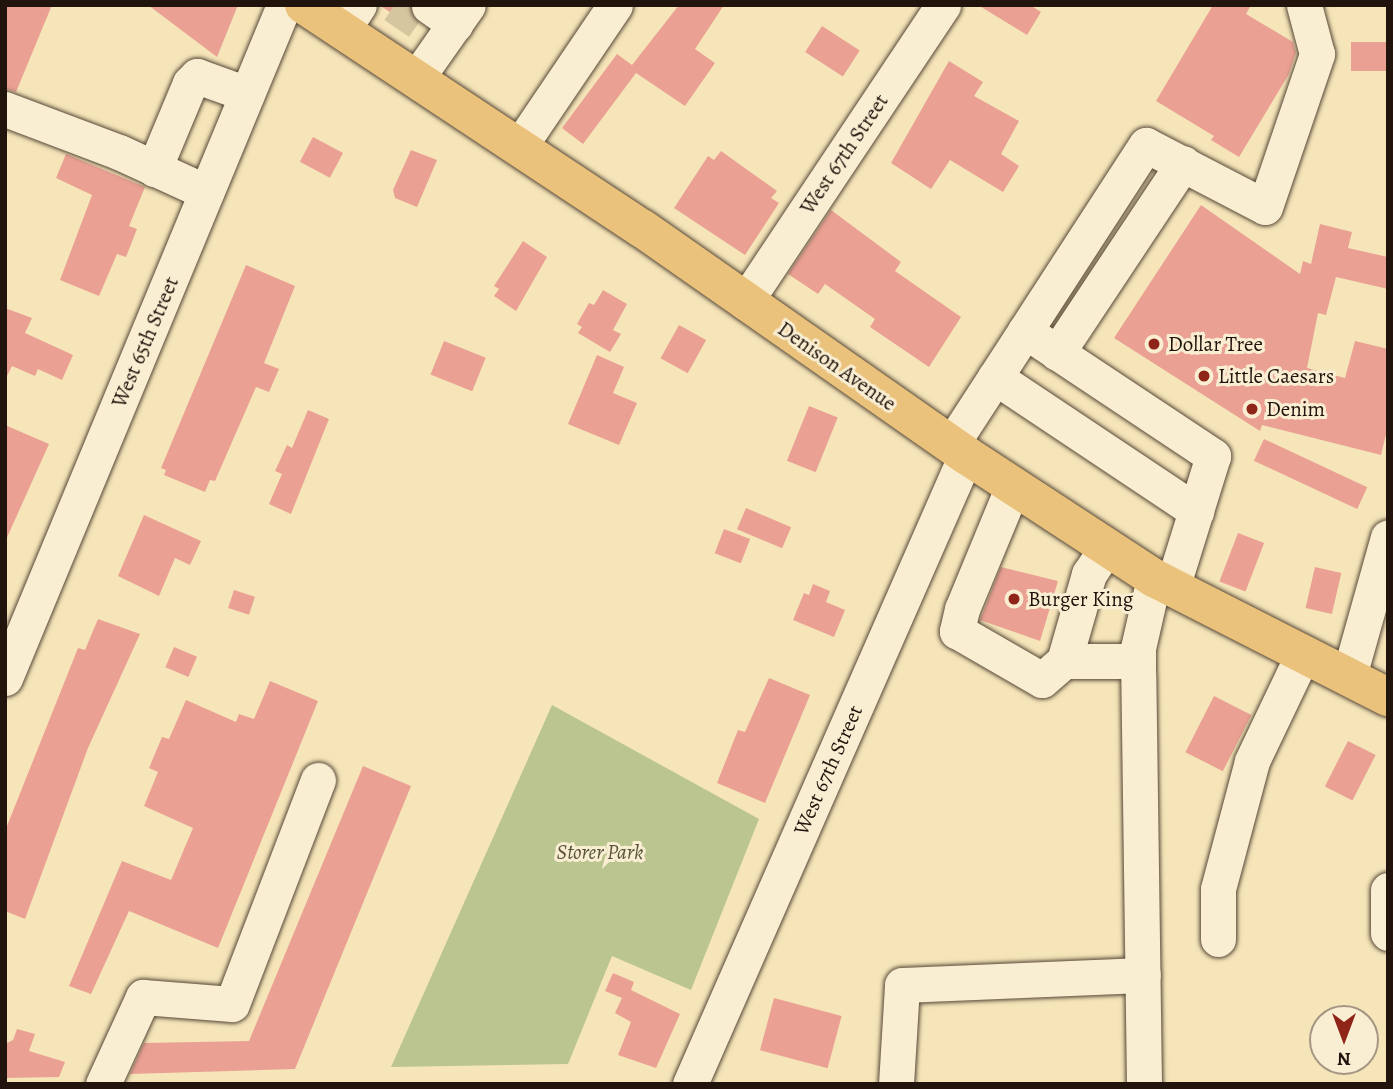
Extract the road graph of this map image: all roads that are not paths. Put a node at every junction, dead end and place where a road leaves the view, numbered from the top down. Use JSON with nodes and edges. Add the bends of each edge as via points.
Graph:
{"nodes":[{"id":1,"x":284,"y":5,"type":"edge"},
{"id":2,"x":304,"y":5,"type":"edge"},
{"id":3,"x":615,"y":5,"type":"edge"},
{"id":4,"x":943,"y":5,"type":"edge"},
{"id":5,"x":1304,"y":5,"type":"edge"},
{"id":6,"x":351,"y":18,"type":"edge"},
{"id":7,"x":443,"y":19,"type":"edge"},
{"id":8,"x":416,"y":79,"type":"junction"},
{"id":9,"x":247,"y":94,"type":"junction"},
{"id":10,"x":5,"y":108,"type":"edge"},
{"id":11,"x":519,"y":147,"type":"junction"},
{"id":12,"x":1183,"y":163,"type":"junction"},
{"id":13,"x":155,"y":169,"type":"junction"},
{"id":14,"x":206,"y":192,"type":"junction"},
{"id":15,"x":745,"y":302,"type":"junction"},
{"id":16,"x":1025,"y":331,"type":"junction"},
{"id":17,"x":1057,"y":353,"type":"junction"},
{"id":18,"x":995,"y":377,"type":"junction"},
{"id":19,"x":959,"y":450,"type":"junction"},
{"id":20,"x":1013,"y":486,"type":"junction"},
{"id":21,"x":1196,"y":511,"type":"junction"},
{"id":22,"x":1388,"y":537,"type":"edge"},
{"id":23,"x":1107,"y":547,"type":"junction"},
{"id":24,"x":1163,"y":583,"type":"junction"},
{"id":25,"x":1303,"y":654,"type":"junction"},
{"id":26,"x":1064,"y":661,"type":"junction"},
{"id":27,"x":1138,"y":661,"type":"junction"},
{"id":28,"x":1349,"y":676,"type":"junction"},
{"id":29,"x":5,"y":678,"type":"edge"},
{"id":30,"x":1388,"y":696,"type":"edge"},
{"id":31,"x":318,"y":780,"type":"dead end"},
{"id":32,"x":1388,"y":890,"type":"edge"},
{"id":33,"x":1388,"y":933,"type":"edge"},
{"id":34,"x":1218,"y":939,"type":"dead end"},
{"id":35,"x":1143,"y":975,"type":"junction"},
{"id":36,"x":103,"y":1084,"type":"edge"},
{"id":37,"x":690,"y":1084,"type":"edge"},
{"id":38,"x":896,"y":1084,"type":"edge"},
{"id":39,"x":1143,"y":1084,"type":"edge"}],
"edges":[{"from":1,"to":9,"type":"street","name":"West 65th Street"},
{"from":2,"to":6,"type":"main road","name":"Denison Avenue"},
{"from":3,"to":11,"type":"street"},
{"from":4,"to":15,"type":"street","name":"West 67th Street"},
{"from":5,"to":12,"type":"street","via":[[1317,54],[1265,208]]},
{"from":6,"to":8,"type":"main road","name":"Denison Avenue"},
{"from":7,"to":8,"type":"street"},
{"from":8,"to":11,"type":"main road","name":"Denison Avenue"},
{"from":9,"to":13,"type":"street","via":[[197,76]]},
{"from":9,"to":14,"type":"street","name":"West 65th Street"},
{"from":10,"to":13,"type":"street"},
{"from":11,"to":15,"type":"main road","name":"Denison Avenue"},
{"from":12,"to":16,"type":"street","name":"West 67th Street","via":[[1146,145]]},
{"from":12,"to":17,"type":"street"},
{"from":13,"to":14,"type":"street"},
{"from":14,"to":29,"type":"street","name":"West 65th Street"},
{"from":15,"to":19,"type":"main road","name":"Denison Avenue"},
{"from":16,"to":17,"type":"street"},
{"from":16,"to":18,"type":"street","name":"West 67th Street"},
{"from":17,"to":21,"type":"street","via":[[1213,456]]},
{"from":18,"to":19,"type":"street","name":"West 67th Street"},
{"from":18,"to":21,"type":"street"},
{"from":19,"to":20,"type":"main road","name":"Denison Avenue"},
{"from":19,"to":37,"type":"street","name":"West 67th Street"},
{"from":20,"to":23,"type":"main road","name":"Denison Avenue"},
{"from":20,"to":26,"type":"street","via":[[962,608],[957,631],[1042,680]]},
{"from":21,"to":24,"type":"street"},
{"from":22,"to":28,"type":"street"},
{"from":23,"to":24,"type":"main road","name":"Denison Avenue"},
{"from":23,"to":26,"type":"street","via":[[1089,574]]},
{"from":24,"to":25,"type":"main road","name":"Denison Avenue"},
{"from":24,"to":27,"type":"street"},
{"from":25,"to":28,"type":"main road","name":"Denison Avenue"},
{"from":25,"to":34,"type":"street","via":[[1252,761],[1218,889]]},
{"from":26,"to":27,"type":"street"},
{"from":27,"to":35,"type":"street"},
{"from":28,"to":30,"type":"main road","name":"Denison Avenue"},
{"from":31,"to":36,"type":"street","via":[[232,1004],[143,997]]},
{"from":32,"to":33,"type":"street"},
{"from":35,"to":38,"type":"street","via":[[902,985]]},
{"from":35,"to":39,"type":"street"}]}
